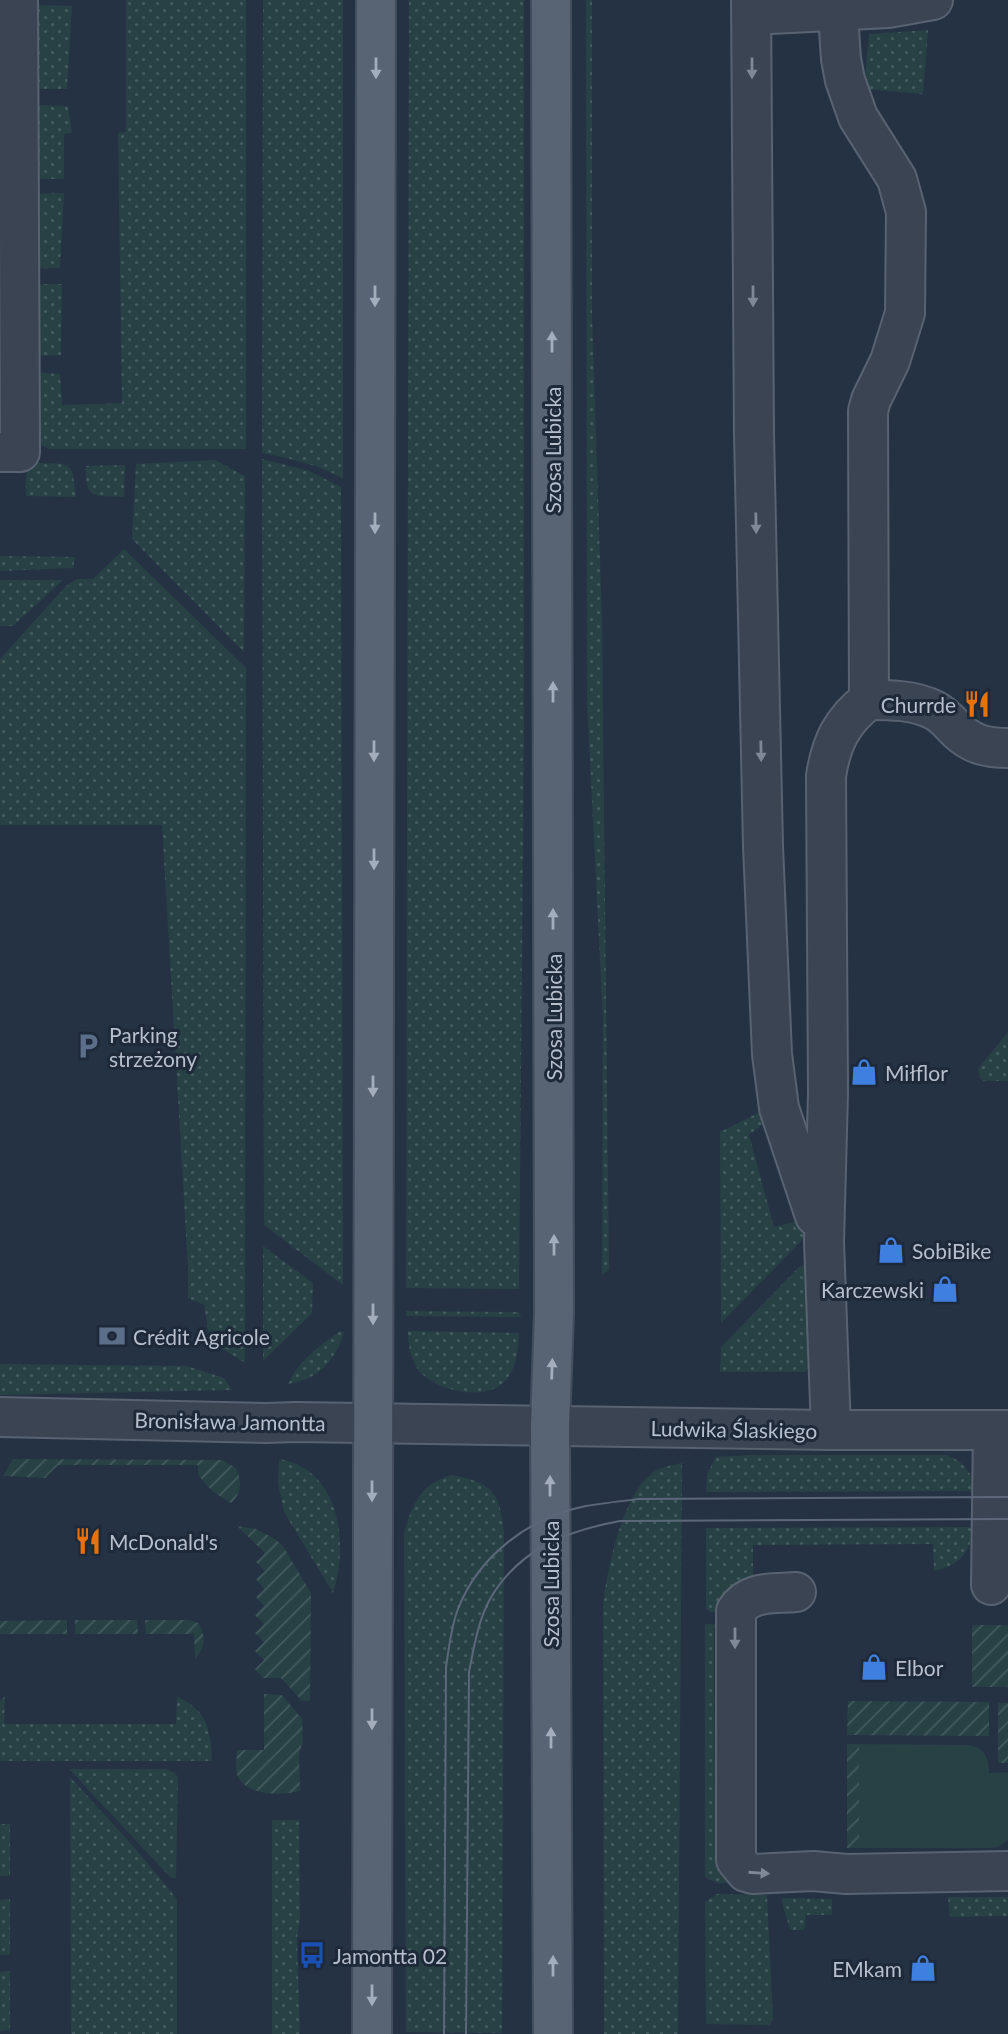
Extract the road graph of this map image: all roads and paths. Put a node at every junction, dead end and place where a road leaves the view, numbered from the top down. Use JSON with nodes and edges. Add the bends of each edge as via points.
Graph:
{"nodes":[{"id":1,"x":18,"y":0,"type":"edge"},
{"id":2,"x":376,"y":0,"type":"edge"},
{"id":3,"x":551,"y":0,"type":"edge"},
{"id":4,"x":933,"y":0,"type":"edge"},
{"id":5,"x":837,"y":5,"type":"edge"},
{"id":6,"x":752,"y":8,"type":"edge"},
{"id":7,"x":0,"y":453,"type":"edge"},
{"id":8,"x":869,"y":700,"type":"junction"},
{"id":9,"x":1008,"y":748,"type":"edge"},
{"id":10,"x":824,"y":1242,"type":"junction"},
{"id":11,"x":0,"y":1417,"type":"edge"},
{"id":12,"x":372,"y":1423,"type":"junction"},
{"id":13,"x":460,"y":1425,"type":"joint"},
{"id":14,"x":550,"y":1426,"type":"junction"},
{"id":15,"x":831,"y":1430,"type":"junction"},
{"id":16,"x":1000,"y":1430,"type":"edge"},
{"id":17,"x":991,"y":1585,"type":"dead end"},
{"id":18,"x":796,"y":1592,"type":"dead end"},
{"id":19,"x":1008,"y":1871,"type":"edge"},
{"id":20,"x":372,"y":2034,"type":"edge"},
{"id":21,"x":553,"y":2034,"type":"edge"}],
"edges":[{"from":1,"to":7,"type":"street","via":[[20,453]]},
{"from":2,"to":12,"type":"main road","one_way":true},
{"from":14,"to":3,"type":"main road","name":"Szosa Lubicka","one_way":true,"via":[[554,1313]]},
{"from":4,"to":5,"type":"street","via":[[888,8]]},
{"from":5,"to":6,"type":"street"},
{"from":5,"to":8,"type":"street","via":[[845,80],[858,117],[897,179],[906,212],[905,313],[869,411]]},
{"from":6,"to":10,"type":"street","one_way":true,"via":[[754,447],[772,1054],[779,1108]]},
{"from":8,"to":9,"type":"street","via":[[922,705],[946,718],[970,741],[986,748]]},
{"from":8,"to":10,"type":"street","via":[[842,725],[826,776]]},
{"from":10,"to":15,"type":"street"},
{"from":11,"to":12,"type":"street","name":"Bronisława Jamontta"},
{"from":12,"to":13,"type":"street","name":"Bronisława Jamontta"},
{"from":12,"to":20,"type":"main road","one_way":true},
{"from":13,"to":14,"type":"street","name":"Ludwika Ślaskiego"},
{"from":14,"to":15,"type":"street","name":"Ludwika Ślaskiego"},
{"from":21,"to":14,"type":"main road","name":"Szosa Lubicka","one_way":true},
{"from":15,"to":16,"type":"street","name":"Ludwika Ślaskiego"},
{"from":16,"to":17,"type":"street"},
{"from":18,"to":19,"type":"street","one_way":true,"via":[[756,1595],[736,1611],[736,1860],[753,1874]]}]}
